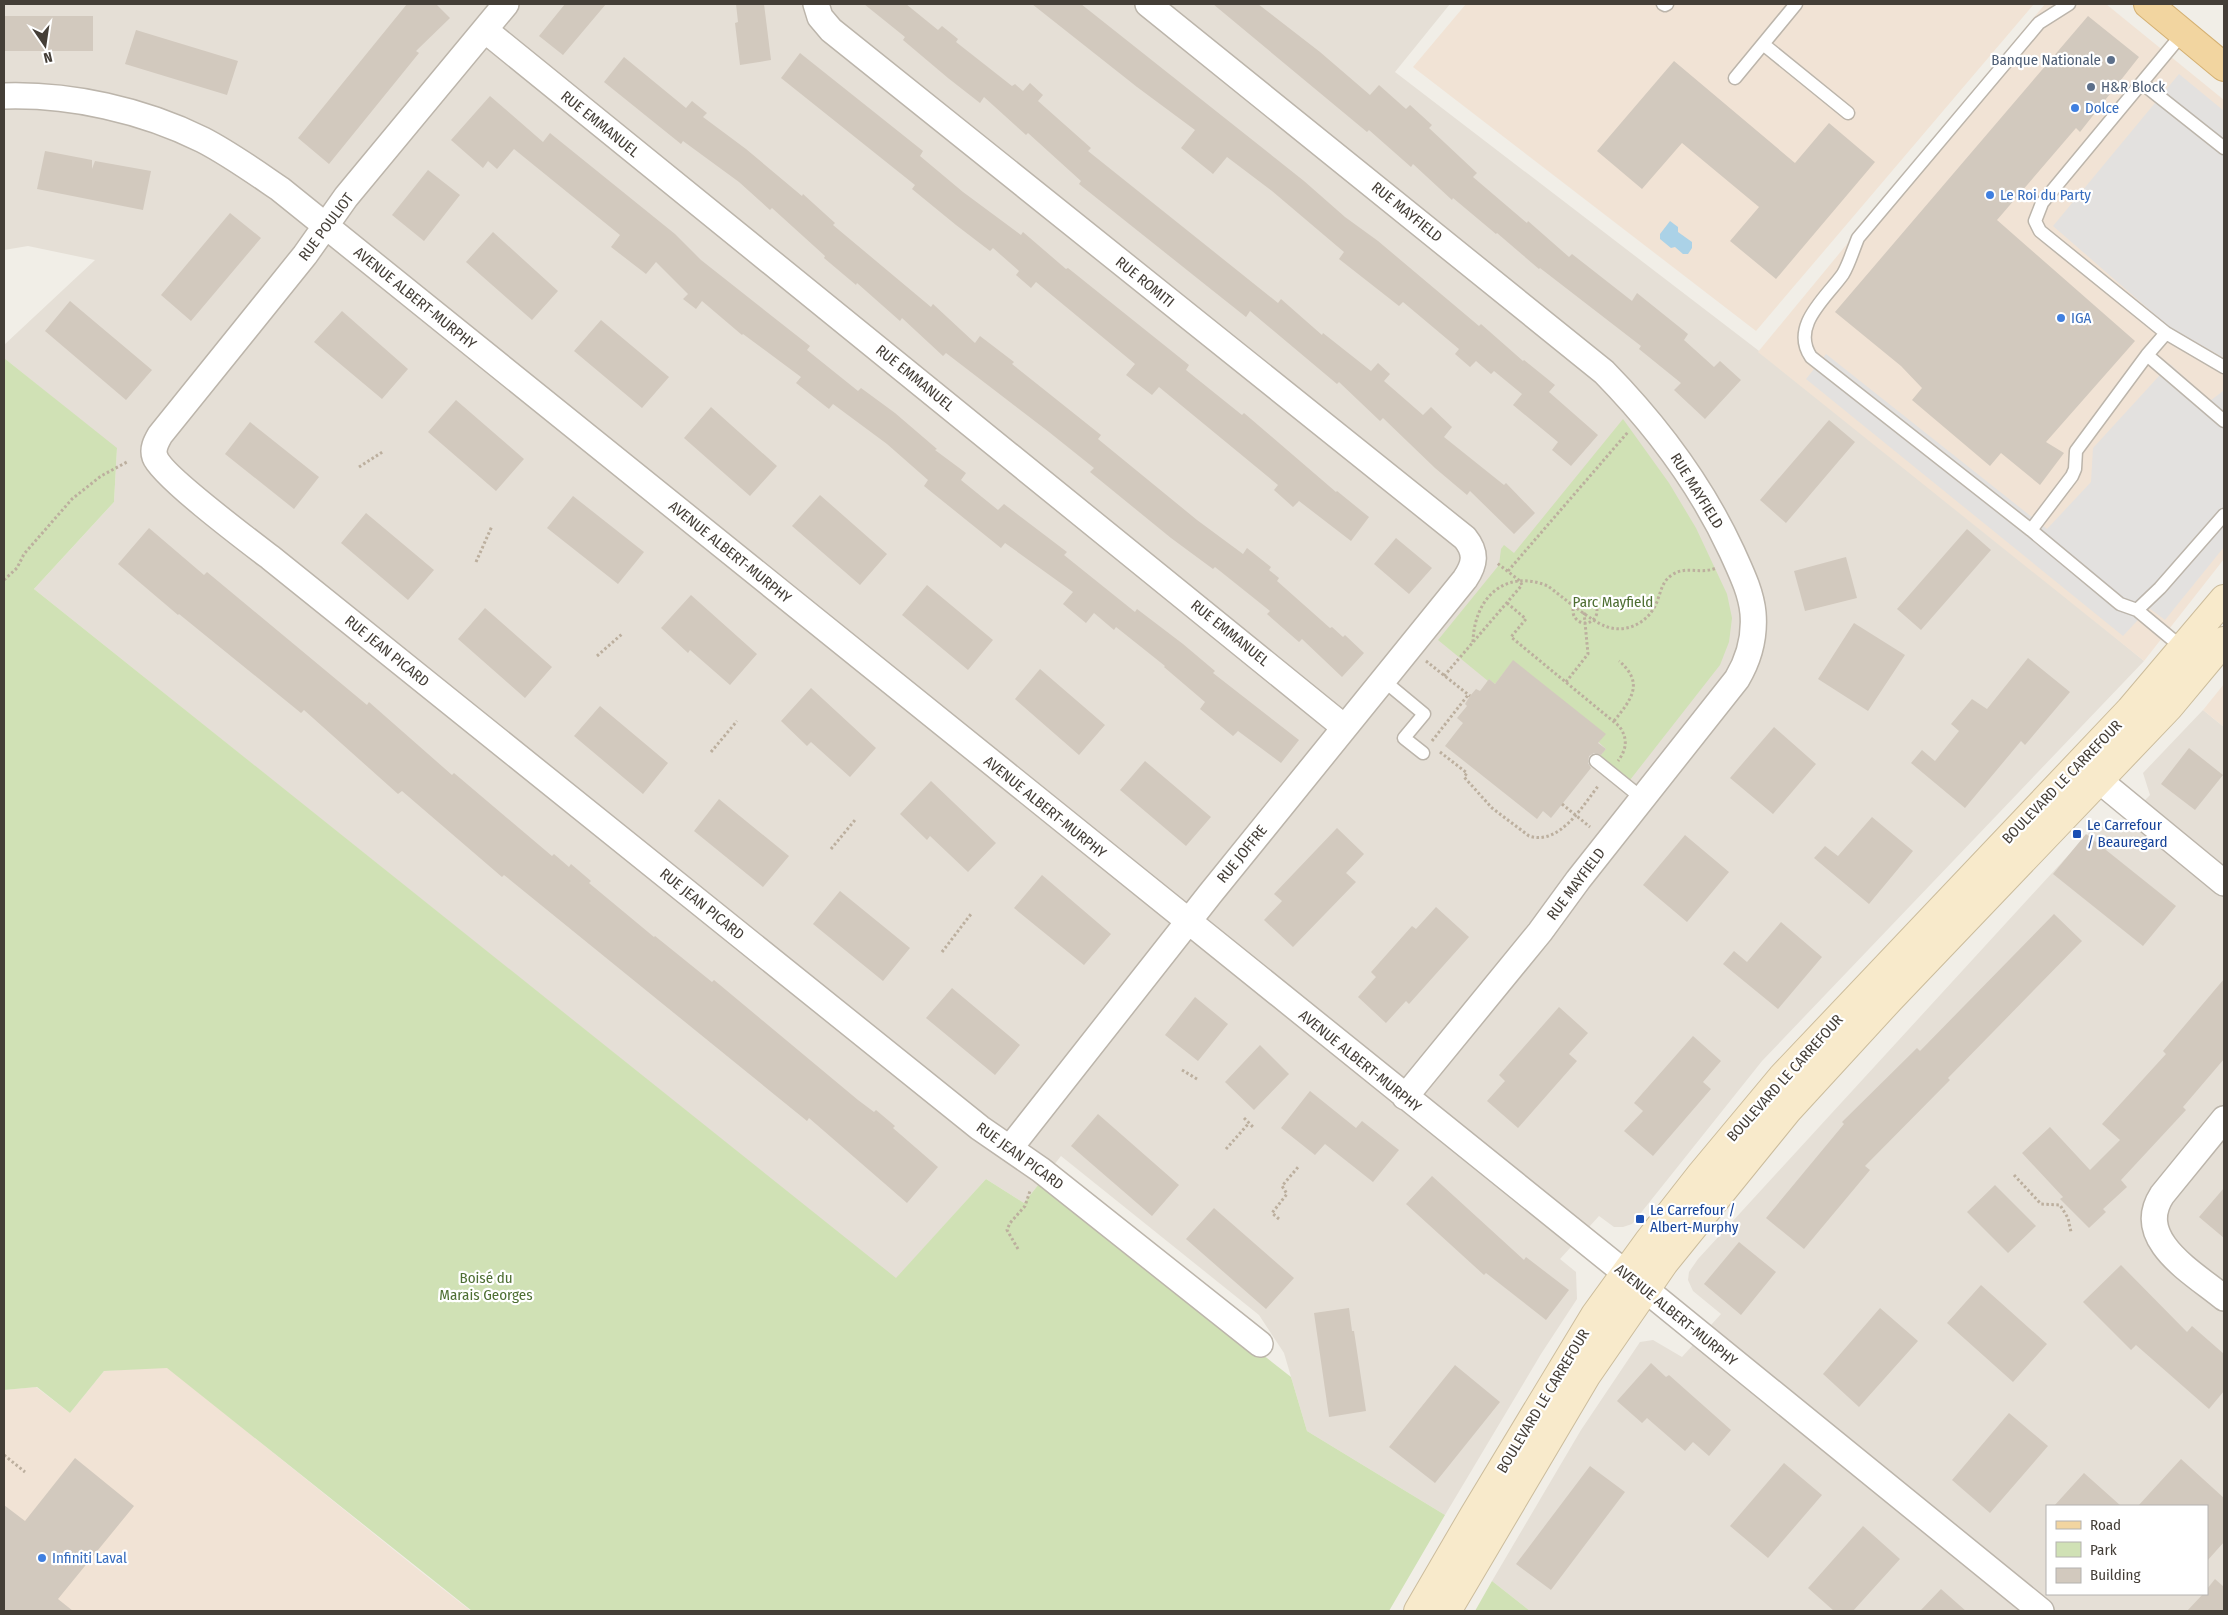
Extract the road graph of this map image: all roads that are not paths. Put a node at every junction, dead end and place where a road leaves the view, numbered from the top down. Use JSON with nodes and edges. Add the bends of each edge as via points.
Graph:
{"nodes":[{"id":1,"x":506,"y":4,"type":"edge"},
{"id":2,"x":816,"y":4,"type":"edge"},
{"id":3,"x":1796,"y":4,"type":"edge"},
{"id":4,"x":2069,"y":4,"type":"edge"},
{"id":5,"x":2148,"y":4,"type":"edge"},
{"id":6,"x":1151,"y":5,"type":"edge"},
{"id":7,"x":485,"y":30,"type":"junction"},
{"id":8,"x":2183,"y":33,"type":"junction"},
{"id":9,"x":1763,"y":44,"type":"junction"},
{"id":10,"x":2224,"y":67,"type":"edge"},
{"id":11,"x":1735,"y":78,"type":"dead end"},
{"id":12,"x":2142,"y":82,"type":"junction"},
{"id":13,"x":4,"y":96,"type":"edge"},
{"id":14,"x":1848,"y":113,"type":"dead end"},
{"id":15,"x":2224,"y":148,"type":"edge"},
{"id":16,"x":326,"y":226,"type":"junction"},
{"id":17,"x":2166,"y":333,"type":"junction"},
{"id":18,"x":2147,"y":355,"type":"junction"},
{"id":19,"x":2224,"y":367,"type":"edge"},
{"id":20,"x":2224,"y":421,"type":"edge"},
{"id":21,"x":154,"y":454,"type":"joint"},
{"id":22,"x":2224,"y":515,"type":"edge"},
{"id":23,"x":2031,"y":530,"type":"junction"},
{"id":24,"x":1486,"y":561,"type":"joint"},
{"id":25,"x":2224,"y":599,"type":"edge"},
{"id":26,"x":2137,"y":610,"type":"junction"},
{"id":27,"x":2224,"y":641,"type":"edge"},
{"id":28,"x":2194,"y":657,"type":"junction"},
{"id":29,"x":1383,"y":680,"type":"junction"},
{"id":30,"x":1344,"y":727,"type":"junction"},
{"id":31,"x":1426,"y":748,"type":"road end"},
{"id":32,"x":1596,"y":762,"type":"dead end"},
{"id":33,"x":2089,"y":773,"type":"junction"},
{"id":34,"x":1643,"y":799,"type":"junction"},
{"id":35,"x":2224,"y":883,"type":"edge"},
{"id":36,"x":1188,"y":922,"type":"junction"},
{"id":37,"x":1405,"y":1097,"type":"junction"},
{"id":38,"x":2224,"y":1118,"type":"edge"},
{"id":39,"x":1010,"y":1148,"type":"junction"},
{"id":40,"x":1635,"y":1281,"type":"junction"},
{"id":41,"x":2224,"y":1298,"type":"edge"},
{"id":42,"x":1260,"y":1344,"type":"dead end"},
{"id":43,"x":1418,"y":1611,"type":"edge"},
{"id":44,"x":1446,"y":1611,"type":"edge"},
{"id":45,"x":2040,"y":1611,"type":"edge"}],
"edges":[{"from":1,"to":7,"type":"street","name":"RUE POULIOT"},
{"from":2,"to":24,"type":"street","name":"RUE ROMITI","via":[[820,17],[831,30],[1465,538]]},
{"from":3,"to":9,"type":"lane"},
{"from":4,"to":23,"type":"lane","via":[[2039,23],[1858,238],[1844,272],[1816,309],[1805,331],[1806,347],[1811,357]]},
{"from":5,"to":8,"type":"main road"},
{"from":6,"to":34,"type":"street","name":"RUE MAYFIELD","via":[[1597,366],[1646,418],[1706,500],[1747,587],[1753,615],[1752,641],[1737,679]]},
{"from":7,"to":16,"type":"street","name":"RUE POULIOT"},
{"from":7,"to":30,"type":"street","name":"RUE EMMANUEL"},
{"from":8,"to":10,"type":"main road"},
{"from":8,"to":12,"type":"lane"},
{"from":9,"to":11,"type":"lane"},
{"from":9,"to":14,"type":"lane"},
{"from":12,"to":15,"type":"lane"},
{"from":12,"to":17,"type":"lane","via":[[2042,204],[2036,221],[2040,231]]},
{"from":13,"to":16,"type":"street","name":"AVENUE ALBERT-MURPHY","via":[[61,99],[106,107],[194,136],[265,178]]},
{"from":16,"to":21,"type":"street","name":"RUE POULIOT","via":[[160,435]]},
{"from":16,"to":36,"type":"street","name":"AVENUE ALBERT-MURPHY"},
{"from":17,"to":18,"type":"lane"},
{"from":17,"to":19,"type":"lane"},
{"from":18,"to":20,"type":"lane"},
{"from":18,"to":23,"type":"lane","via":[[2076,451],[2072,476]]},
{"from":21,"to":39,"type":"street","name":"RUE JEAN PICARD","via":[[173,478],[271,558],[980,1128]]},
{"from":22,"to":26,"type":"lane"},
{"from":23,"to":26,"type":"lane","via":[[2120,604]]},
{"from":24,"to":29,"type":"street","name":"RUE JOFFRE","via":[[1465,579]]},
{"from":25,"to":28,"type":"street","name":"BOULEVARD LE CARREFOUR"},
{"from":26,"to":28,"type":"lane"},
{"from":27,"to":28,"type":"street","name":"BOULEVARD LE CARREFOUR"},
{"from":28,"to":33,"type":"street","name":"BOULEVARD LE CARREFOUR","via":[[2169,707]]},
{"from":29,"to":30,"type":"street","name":"RUE JOFFRE"},
{"from":29,"to":31,"type":"lane","via":[[1424,714],[1404,738]]},
{"from":30,"to":36,"type":"street","name":"RUE JOFFRE"},
{"from":32,"to":34,"type":"lane"},
{"from":33,"to":35,"type":"street"},
{"from":33,"to":40,"type":"street","name":"BOULEVARD LE CARREFOUR","via":[[1890,1000]]},
{"from":34,"to":37,"type":"street","name":"RUE MAYFIELD","via":[[1540,932]]},
{"from":36,"to":37,"type":"street","name":"AVENUE ALBERT-MURPHY"},
{"from":36,"to":39,"type":"street","name":"RUE JOFFRE"},
{"from":37,"to":40,"type":"street","name":"AVENUE ALBERT-MURPHY"},
{"from":38,"to":41,"type":"street","via":[[2162,1195],[2156,1204],[2153,1221],[2162,1244]]},
{"from":39,"to":42,"type":"street","name":"RUE JEAN PICARD"},
{"from":40,"to":43,"type":"street","name":"BOULEVARD LE CARREFOUR","via":[[1599,1309]]},
{"from":40,"to":44,"type":"street","name":"BOULEVARD LE CARREFOUR","via":[[1550,1435]]},
{"from":40,"to":45,"type":"street","name":"AVENUE ALBERT-MURPHY"}]}
